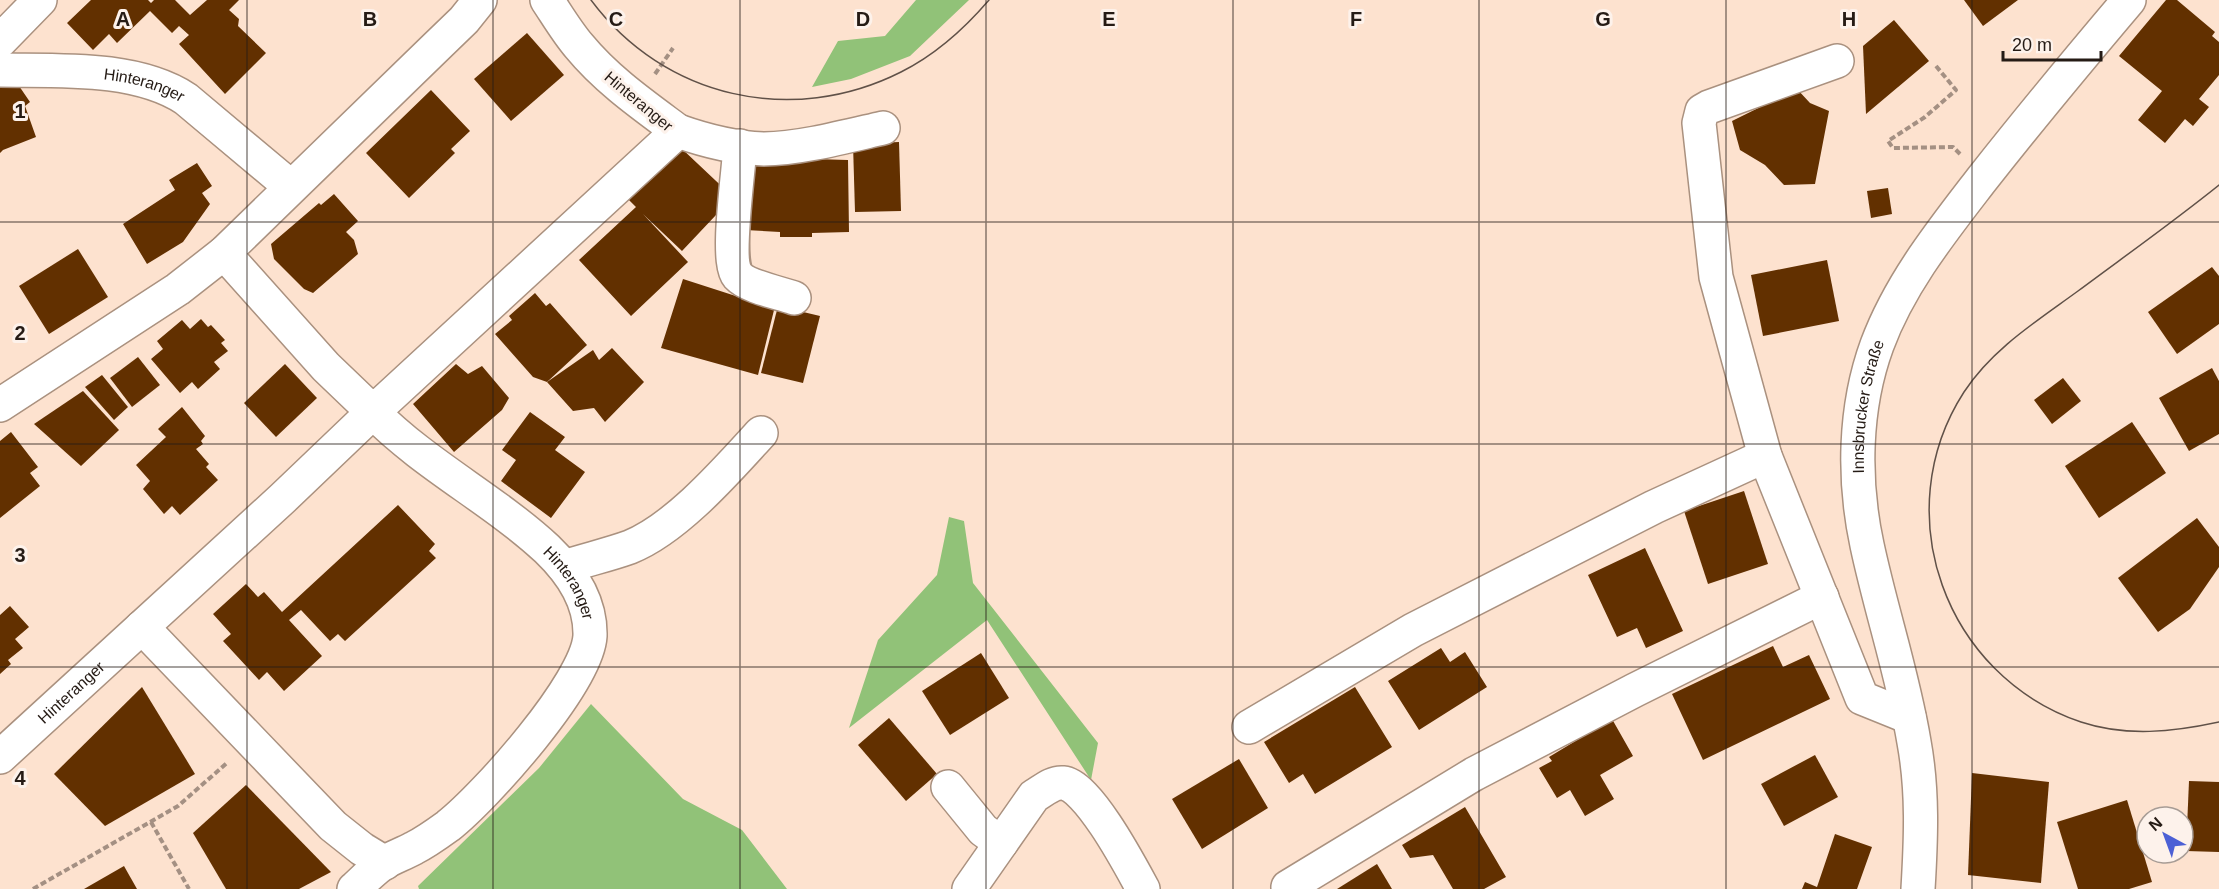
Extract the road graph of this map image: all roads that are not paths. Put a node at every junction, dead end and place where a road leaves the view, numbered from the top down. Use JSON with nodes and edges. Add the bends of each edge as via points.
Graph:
{"nodes":[{"id":1,"x":40,"y":0,"type":"edge"},
{"id":2,"x":480,"y":0,"type":"edge"},
{"id":3,"x":547,"y":0,"type":"edge"},
{"id":4,"x":2129,"y":0,"type":"edge"},
{"id":5,"x":0,"y":41,"type":"edge"},
{"id":6,"x":1837,"y":61,"type":"dead end"},
{"id":7,"x":0,"y":70,"type":"edge"},
{"id":8,"x":884,"y":128,"type":"dead end"},
{"id":9,"x":678,"y":131,"type":"junction"},
{"id":10,"x":741,"y":146,"type":"junction"},
{"id":11,"x":291,"y":188,"type":"junction"},
{"id":12,"x":224,"y":253,"type":"junction"},
{"id":13,"x":794,"y":298,"type":"dead end"},
{"id":14,"x":0,"y":405,"type":"edge"},
{"id":15,"x":373,"y":412,"type":"junction"},
{"id":16,"x":761,"y":433,"type":"dead end"},
{"id":17,"x":1765,"y":456,"type":"junction"},
{"id":18,"x":564,"y":567,"type":"junction"},
{"id":19,"x":1822,"y":597,"type":"junction"},
{"id":20,"x":142,"y":627,"type":"junction"},
{"id":21,"x":1909,"y":717,"type":"junction"},
{"id":22,"x":1249,"y":727,"type":"dead end"},
{"id":23,"x":0,"y":757,"type":"edge"},
{"id":24,"x":948,"y":787,"type":"dead end"},
{"id":25,"x":1006,"y":824,"type":"junction"},
{"id":26,"x":384,"y":862,"type":"junction"},
{"id":27,"x":354,"y":889,"type":"edge"},
{"id":28,"x":969,"y":889,"type":"edge"},
{"id":29,"x":1143,"y":889,"type":"edge"},
{"id":30,"x":1289,"y":889,"type":"edge"},
{"id":31,"x":1918,"y":889,"type":"edge"}],
"edges":[{"from":1,"to":5,"type":"street"},
{"from":2,"to":11,"type":"street"},
{"from":3,"to":9,"type":"street","name":"Hinteranger","via":[[595,64]]},
{"from":4,"to":21,"type":"street","name":"Innsbrucker Straße","via":[[1932,245],[1910,278],[1877,346],[1858,439],[1861,510]]},
{"from":6,"to":17,"type":"street","via":[[1709,107],[1699,117],[1716,277]]},
{"from":7,"to":11,"type":"street","name":"Hinteranger","via":[[84,72],[141,80],[172,90]]},
{"from":8,"to":10,"type":"street","via":[[782,147]]},
{"from":9,"to":10,"type":"street","via":[[709,142]]},
{"from":9,"to":15,"type":"street","name":"Hinteranger"},
{"from":10,"to":13,"type":"street","via":[[733,241],[735,271],[747,282]]},
{"from":11,"to":12,"type":"street"},
{"from":12,"to":14,"type":"street","via":[[177,289]]},
{"from":12,"to":15,"type":"street","name":"Hinteranger","via":[[326,367]]},
{"from":15,"to":18,"type":"street","name":"Hinteranger","via":[[397,437],[532,536]]},
{"from":15,"to":20,"type":"street","name":"Hinteranger"},
{"from":16,"to":18,"type":"street","via":[[702,494],[657,532],[631,546]]},
{"from":17,"to":19,"type":"street"},
{"from":17,"to":22,"type":"street","via":[[1654,507],[1413,630]]},
{"from":18,"to":26,"type":"street","name":"Hinteranger","via":[[579,590],[590,623],[590,638],[580,668],[536,733],[480,796],[450,825]]},
{"from":19,"to":21,"type":"street","via":[[1862,698]]},
{"from":19,"to":30,"type":"street","via":[[1474,774]]},
{"from":20,"to":23,"type":"street","name":"Hinteranger"},
{"from":20,"to":26,"type":"street","via":[[333,826]]},
{"from":21,"to":31,"type":"street","name":"Innsbrucker Straße","via":[[1921,809]]},
{"from":24,"to":25,"type":"street","via":[[983,830]]},
{"from":25,"to":28,"type":"street"},
{"from":25,"to":29,"type":"street","via":[[1050,786],[1064,783],[1077,789],[1110,831]]},
{"from":26,"to":27,"type":"street","name":"Hinteranger"}]}
